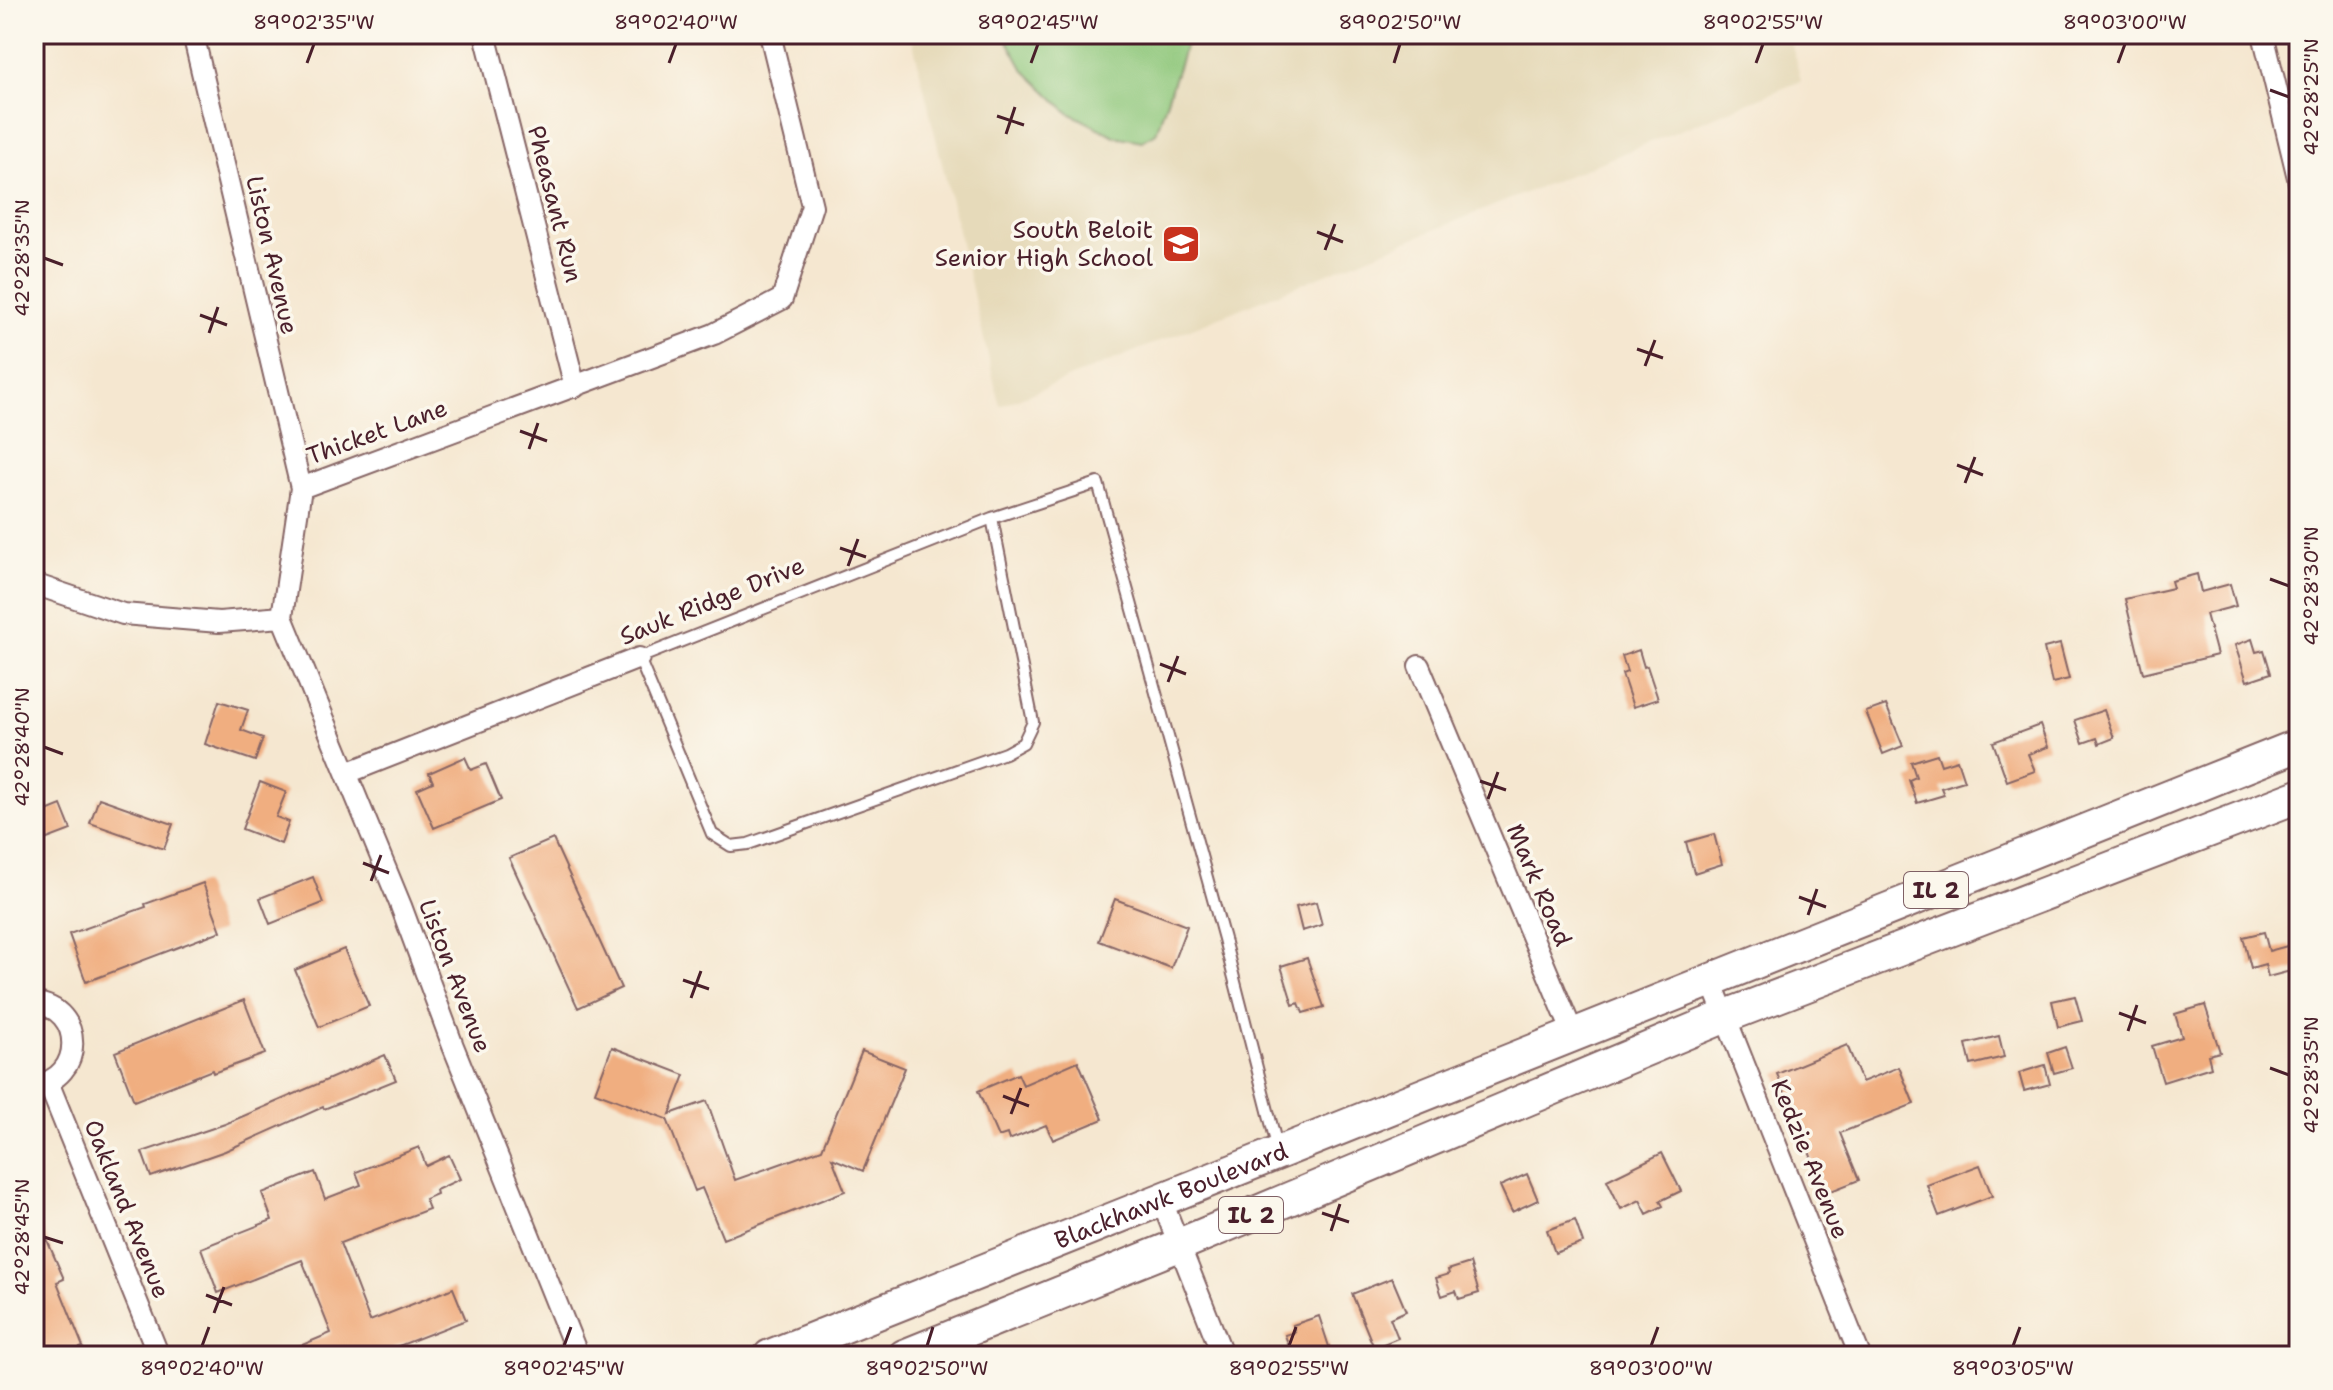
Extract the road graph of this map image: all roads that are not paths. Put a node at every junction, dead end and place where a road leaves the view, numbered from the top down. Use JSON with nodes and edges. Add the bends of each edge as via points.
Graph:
{"nodes":[{"id":1,"x":193,"y":34,"type":"edge"},
{"id":2,"x":485,"y":34,"type":"edge"},
{"id":3,"x":770,"y":34,"type":"edge"},
{"id":4,"x":2263,"y":34,"type":"edge"},
{"id":5,"x":2299,"y":182,"type":"edge"},
{"id":6,"x":575,"y":387,"type":"junction"},
{"id":7,"x":301,"y":488,"type":"junction"},
{"id":8,"x":992,"y":518,"type":"junction"},
{"id":9,"x":34,"y":584,"type":"edge"},
{"id":10,"x":282,"y":617,"type":"junction"},
{"id":11,"x":639,"y":658,"type":"junction"},
{"id":12,"x":1419,"y":666,"type":"dead end"},
{"id":13,"x":2299,"y":745,"type":"edge"},
{"id":14,"x":347,"y":773,"type":"junction"},
{"id":15,"x":2299,"y":796,"type":"edge"},
{"id":16,"x":1711,"y":981,"type":"junction"},
{"id":17,"x":34,"y":1003,"type":"edge"},
{"id":18,"x":1726,"y":1016,"type":"junction"},
{"id":19,"x":1574,"y":1036,"type":"junction"},
{"id":20,"x":41,"y":1083,"type":"edge"},
{"id":21,"x":1279,"y":1152,"type":"junction"},
{"id":22,"x":1161,"y":1199,"type":"junction"},
{"id":23,"x":1179,"y":1245,"type":"junction"},
{"id":24,"x":159,"y":1356,"type":"edge"},
{"id":25,"x":578,"y":1356,"type":"edge"},
{"id":26,"x":770,"y":1356,"type":"edge"},
{"id":27,"x":904,"y":1356,"type":"edge"},
{"id":28,"x":1223,"y":1356,"type":"edge"},
{"id":29,"x":1860,"y":1356,"type":"edge"}],
"edges":[{"from":1,"to":7,"type":"street","name":"Liston Avenue"},
{"from":2,"to":6,"type":"street","name":"Pheasant Run"},
{"from":3,"to":6,"type":"street","name":"Thicket Lane","via":[[812,206],[782,299],[714,334]]},
{"from":4,"to":5,"type":"street"},
{"from":6,"to":7,"type":"street","name":"Thicket Lane"},
{"from":7,"to":10,"type":"street","name":"Thicket Lane"},
{"from":8,"to":11,"type":"lane","name":"Sauk Ridge Drive"},
{"from":8,"to":11,"type":"lane","via":[[1033,722],[1023,743],[1005,753],[731,846],[712,834]]},
{"from":8,"to":21,"type":"lane","name":"Sauk Ridge Drive","via":[[1098,483]]},
{"from":9,"to":10,"type":"street","via":[[123,614],[219,622]]},
{"from":10,"to":14,"type":"street","name":"Liston Avenue"},
{"from":11,"to":14,"type":"street","name":"Sauk Ridge Drive"},
{"from":12,"to":19,"type":"street","name":"Mark Road"},
{"from":13,"to":16,"type":"main road","number":"IL 2"},
{"from":14,"to":25,"type":"street","name":"Liston Avenue"},
{"from":15,"to":18,"type":"main road","number":"IL 2"},
{"from":16,"to":18,"type":"street","name":"Kedzie Avenue"},
{"from":16,"to":19,"type":"main road","number":"IL 2"},
{"from":17,"to":20,"type":"street","name":"Oakland Avenue","via":[[65,1018],[74,1043],[66,1069]]},
{"from":18,"to":23,"type":"main road","name":"Blackhawk Boulevard","number":"IL 2"},
{"from":18,"to":29,"type":"street","name":"Kedzie Avenue"},
{"from":19,"to":21,"type":"main road","name":"Blackhawk Boulevard","number":"IL 2"},
{"from":20,"to":24,"type":"street","name":"Oakland Avenue"},
{"from":21,"to":22,"type":"main road","name":"Blackhawk Boulevard","number":"IL 2"},
{"from":22,"to":23,"type":"street"},
{"from":22,"to":26,"type":"main road","name":"Blackhawk Boulevard","number":"IL 2"},
{"from":23,"to":27,"type":"main road","name":"Blackhawk Boulevard","number":"IL 2"},
{"from":23,"to":28,"type":"street"}]}
